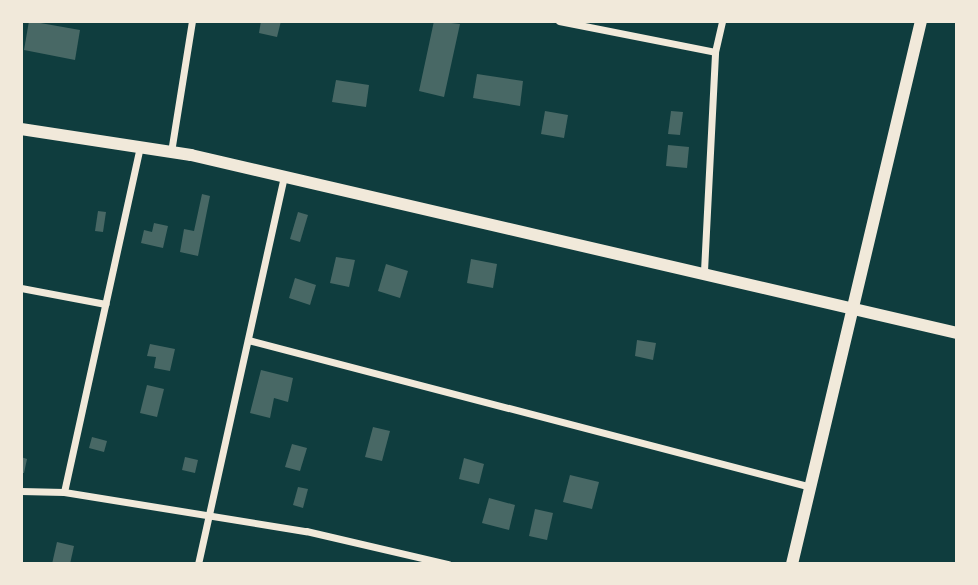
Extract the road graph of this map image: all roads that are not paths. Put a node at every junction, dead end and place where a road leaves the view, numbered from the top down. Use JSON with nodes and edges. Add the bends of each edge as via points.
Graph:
{"nodes":[{"id":1,"x":192,"y":21,"type":"edge"},
{"id":2,"x":559,"y":21,"type":"edge"},
{"id":3,"x":722,"y":21,"type":"edge"},
{"id":4,"x":921,"y":21,"type":"edge"},
{"id":5,"x":715,"y":51,"type":"junction"},
{"id":6,"x":21,"y":129,"type":"edge"},
{"id":7,"x":140,"y":147,"type":"junction"},
{"id":8,"x":171,"y":152,"type":"junction"},
{"id":9,"x":284,"y":177,"type":"junction"},
{"id":10,"x":704,"y":271,"type":"junction"},
{"id":11,"x":21,"y":288,"type":"edge"},
{"id":12,"x":106,"y":304,"type":"junction"},
{"id":13,"x":853,"y":308,"type":"junction"},
{"id":14,"x":957,"y":332,"type":"edge"},
{"id":15,"x":248,"y":340,"type":"junction"},
{"id":16,"x":811,"y":487,"type":"junction"},
{"id":17,"x":21,"y":491,"type":"edge"},
{"id":18,"x":64,"y":492,"type":"junction"},
{"id":19,"x":209,"y":515,"type":"junction"},
{"id":20,"x":198,"y":564,"type":"edge"},
{"id":21,"x":448,"y":564,"type":"edge"},
{"id":22,"x":792,"y":564,"type":"edge"}],
"edges":[{"from":1,"to":8,"type":"street"},
{"from":2,"to":5,"type":"street"},
{"from":3,"to":5,"type":"street"},
{"from":4,"to":13,"type":"street"},
{"from":5,"to":10,"type":"street"},
{"from":6,"to":7,"type":"street"},
{"from":7,"to":8,"type":"street"},
{"from":7,"to":12,"type":"street"},
{"from":8,"to":9,"type":"street"},
{"from":9,"to":10,"type":"street"},
{"from":9,"to":15,"type":"street"},
{"from":10,"to":13,"type":"street"},
{"from":11,"to":12,"type":"street"},
{"from":12,"to":18,"type":"street"},
{"from":13,"to":14,"type":"street"},
{"from":13,"to":16,"type":"street"},
{"from":15,"to":16,"type":"street"},
{"from":15,"to":19,"type":"street"},
{"from":16,"to":22,"type":"street"},
{"from":17,"to":18,"type":"street"},
{"from":18,"to":19,"type":"street"},
{"from":19,"to":20,"type":"street"},
{"from":19,"to":21,"type":"street","via":[[306,531]]}]}
